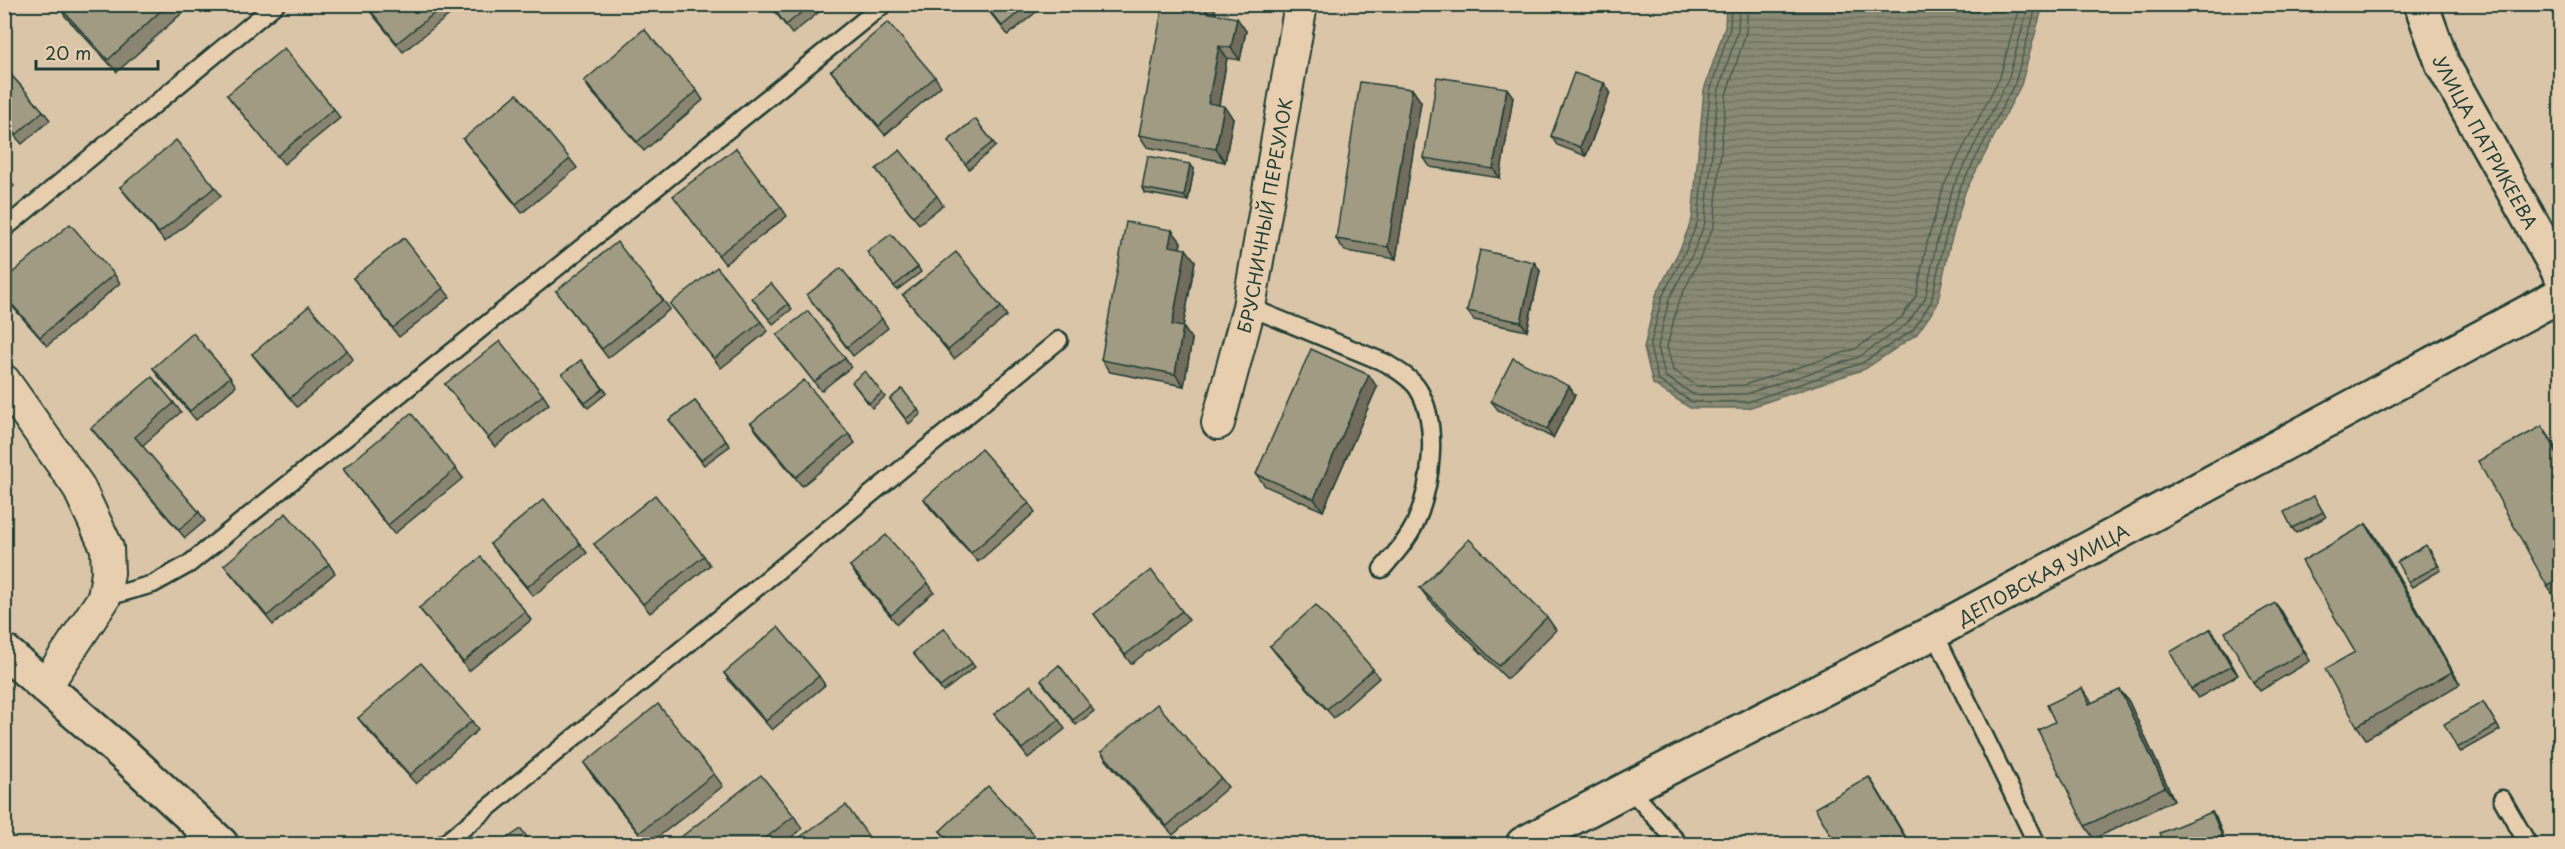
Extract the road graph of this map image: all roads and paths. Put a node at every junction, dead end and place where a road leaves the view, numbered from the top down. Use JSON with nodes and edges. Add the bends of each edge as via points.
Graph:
{"nodes":[{"id":1,"x":276,"y":4,"type":"edge"},
{"id":2,"x":884,"y":4,"type":"edge"},
{"id":3,"x":1301,"y":4,"type":"edge"},
{"id":4,"x":2421,"y":4,"type":"edge"},
{"id":5,"x":4,"y":229,"type":"edge"},
{"id":6,"x":2560,"y":274,"type":"edge"},
{"id":7,"x":2560,"y":295,"type":"edge"},
{"id":8,"x":1249,"y":307,"type":"junction"},
{"id":9,"x":1059,"y":340,"type":"dead end"},
{"id":10,"x":4,"y":381,"type":"edge"},
{"id":11,"x":1218,"y":423,"type":"dead end"},
{"id":12,"x":1382,"y":569,"type":"dead end"},
{"id":13,"x":104,"y":598,"type":"junction"},
{"id":14,"x":1934,"y":632,"type":"junction"},
{"id":15,"x":4,"y":651,"type":"edge"},
{"id":16,"x":46,"y":685,"type":"junction"},
{"id":17,"x":1629,"y":788,"type":"junction"},
{"id":18,"x":2502,"y":799,"type":"dead end"},
{"id":19,"x":211,"y":842,"type":"edge"},
{"id":20,"x":444,"y":844,"type":"edge"},
{"id":21,"x":1523,"y":844,"type":"edge"},
{"id":22,"x":1679,"y":844,"type":"edge"},
{"id":23,"x":2037,"y":844,"type":"edge"},
{"id":24,"x":2528,"y":844,"type":"edge"}],
"edges":[{"from":1,"to":5,"type":"lane"},
{"from":2,"to":13,"type":"lane","via":[[189,564],[153,584]]},
{"from":3,"to":8,"type":"street","name":"БРУСНИЧНЫЙ ПЕРЕУЛОК"},
{"from":4,"to":6,"type":"street","name":"УЛИЦА ПАТРИКЕЕВА","via":[[2444,65]]},
{"from":7,"to":14,"type":"street","name":"ДЕПОВСКАЯ УЛИЦА"},
{"from":8,"to":11,"type":"street","name":"БРУСНИЧНЫЙ ПЕРЕУЛОК"},
{"from":8,"to":12,"type":"lane","via":[[1386,363],[1417,388],[1429,413],[1427,482],[1415,524]]},
{"from":9,"to":20,"type":"lane"},
{"from":10,"to":13,"type":"street","via":[[78,486],[96,522],[107,548]]},
{"from":13,"to":16,"type":"street"},
{"from":14,"to":17,"type":"street","name":"ДЕПОВСКАЯ УЛИЦА"},
{"from":14,"to":23,"type":"lane"},
{"from":15,"to":16,"type":"street"},
{"from":16,"to":19,"type":"street"},
{"from":17,"to":21,"type":"street","name":"ДЕПОВСКАЯ УЛИЦА"},
{"from":17,"to":22,"type":"lane"},
{"from":18,"to":24,"type":"lane"}]}
